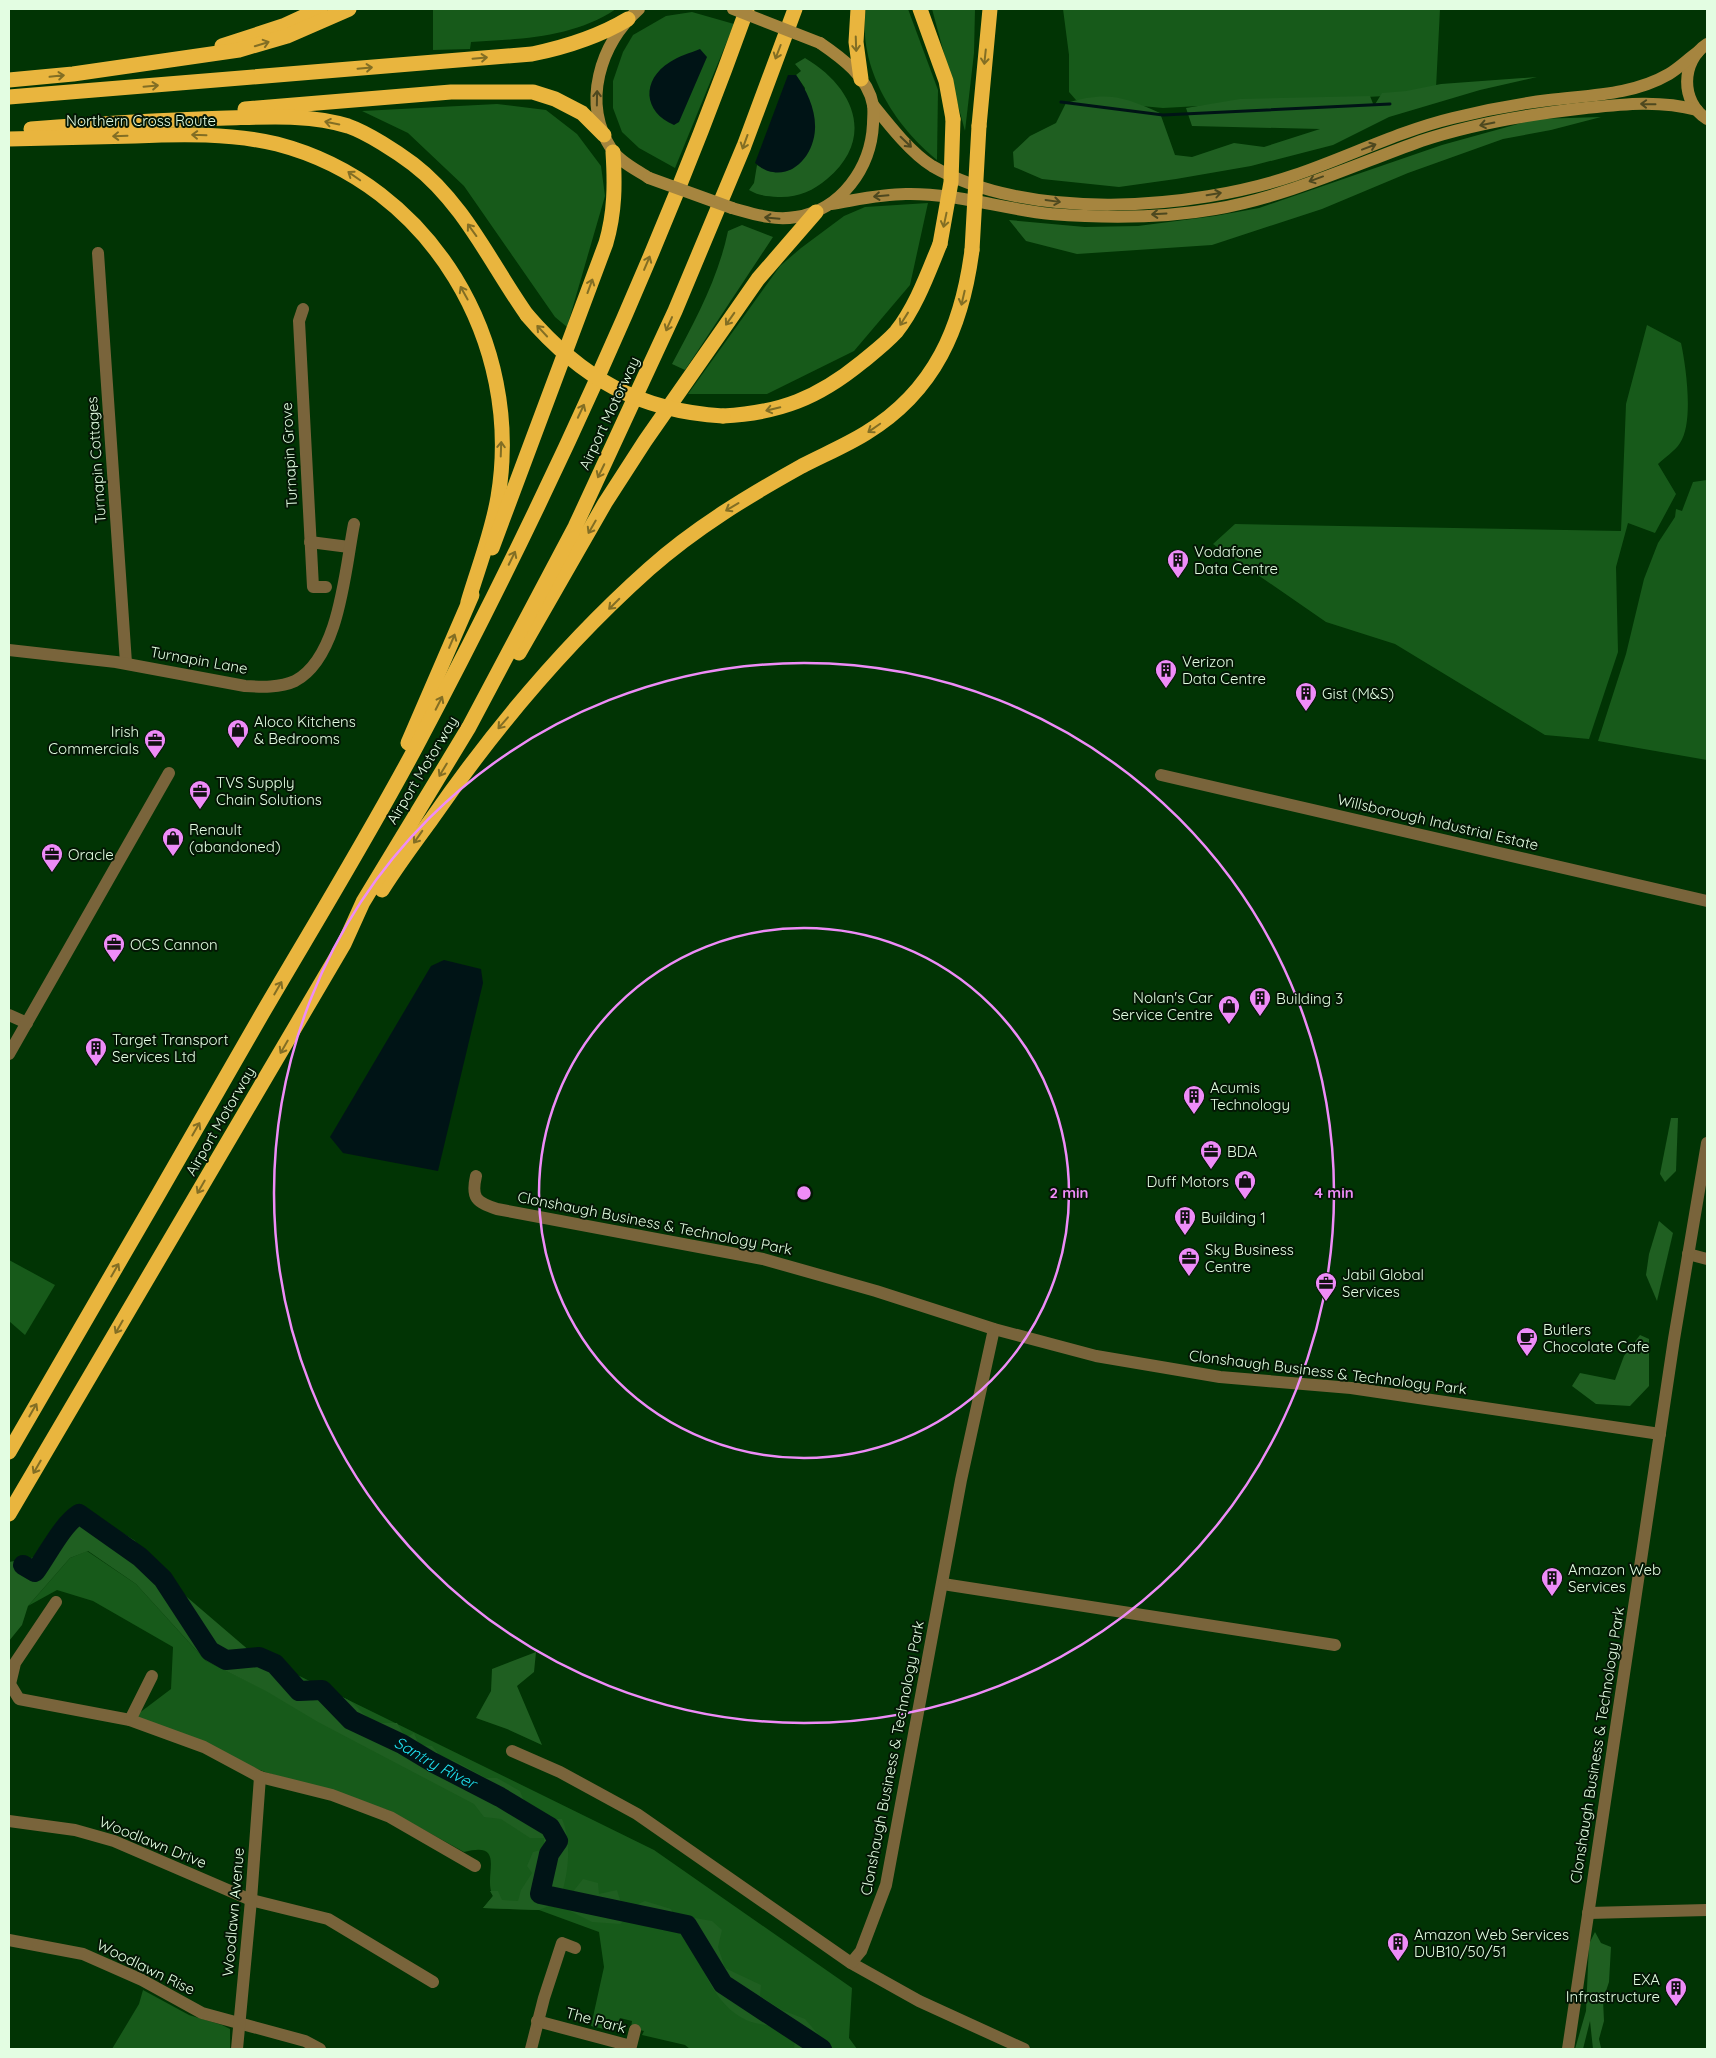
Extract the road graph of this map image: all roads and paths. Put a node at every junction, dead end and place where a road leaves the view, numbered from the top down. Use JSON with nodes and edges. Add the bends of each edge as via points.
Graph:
{"nodes":[{"id":1,"x":320,"y":9,"type":"edge"},
{"id":2,"x":349,"y":9,"type":"edge"},
{"id":3,"x":639,"y":9,"type":"edge"},
{"id":4,"x":733,"y":9,"type":"edge"},
{"id":5,"x":747,"y":9,"type":"edge"},
{"id":6,"x":795,"y":9,"type":"edge"},
{"id":7,"x":858,"y":9,"type":"edge"},
{"id":8,"x":920,"y":9,"type":"edge"},
{"id":9,"x":990,"y":9,"type":"edge"},
{"id":10,"x":628,"y":19,"type":"junction"},
{"id":11,"x":1702,"y":48,"type":"edge"},
{"id":12,"x":197,"y":55,"type":"junction"},
{"id":13,"x":861,"y":79,"type":"junction"},
{"id":14,"x":9,"y":80,"type":"edge"},
{"id":15,"x":9,"y":97,"type":"edge"},
{"id":16,"x":874,"y":106,"type":"junction"},
{"id":17,"x":1697,"y":110,"type":"junction"},
{"id":18,"x":1707,"y":119,"type":"edge"},
{"id":19,"x":154,"y":120,"type":"junction"},
{"id":20,"x":9,"y":130,"type":"edge"},
{"id":21,"x":604,"y":135,"type":"junction"},
{"id":22,"x":9,"y":139,"type":"edge"},
{"id":23,"x":613,"y":152,"type":"junction"},
{"id":24,"x":831,"y":204,"type":"junction"},
{"id":25,"x":816,"y":212,"type":"junction"},
{"id":26,"x":98,"y":253,"type":"dead end"},
{"id":27,"x":302,"y":309,"type":"dead end"},
{"id":28,"x":354,"y":524,"type":"dead end"},
{"id":29,"x":310,"y":542,"type":"junction"},
{"id":30,"x":350,"y":547,"type":"junction"},
{"id":31,"x":326,"y":587,"type":"dead end"},
{"id":32,"x":468,"y":602,"type":"junction"},
{"id":33,"x":9,"y":650,"type":"edge"},
{"id":34,"x":126,"y":664,"type":"junction"},
{"id":35,"x":469,"y":727,"type":"junction"},
{"id":36,"x":169,"y":773,"type":"dead end"},
{"id":37,"x":1161,"y":775,"type":"dead end"},
{"id":38,"x":338,"y":884,"type":"junction"},
{"id":39,"x":1707,"y":901,"type":"edge"},
{"id":40,"x":344,"y":944,"type":"junction"},
{"id":41,"x":9,"y":1014,"type":"edge"},
{"id":42,"x":27,"y":1023,"type":"junction"},
{"id":43,"x":9,"y":1054,"type":"edge"},
{"id":44,"x":1707,"y":1143,"type":"edge"},
{"id":45,"x":476,"y":1176,"type":"dead end"},
{"id":46,"x":1688,"y":1254,"type":"junction"},
{"id":47,"x":1707,"y":1259,"type":"edge"},
{"id":48,"x":994,"y":1329,"type":"junction"},
{"id":49,"x":1660,"y":1434,"type":"junction"},
{"id":50,"x":9,"y":1452,"type":"edge"},
{"id":51,"x":9,"y":1514,"type":"edge"},
{"id":52,"x":943,"y":1584,"type":"junction"},
{"id":53,"x":56,"y":1602,"type":"dead end"},
{"id":54,"x":1335,"y":1645,"type":"dead end"},
{"id":55,"x":152,"y":1676,"type":"dead end"},
{"id":56,"x":130,"y":1720,"type":"junction"},
{"id":57,"x":512,"y":1751,"type":"dead end"},
{"id":58,"x":260,"y":1777,"type":"junction"},
{"id":59,"x":9,"y":1821,"type":"edge"},
{"id":60,"x":475,"y":1866,"type":"dead end"},
{"id":61,"x":251,"y":1900,"type":"junction"},
{"id":62,"x":1707,"y":1910,"type":"edge"},
{"id":63,"x":1588,"y":1913,"type":"junction"},
{"id":64,"x":9,"y":1940,"type":"edge"},
{"id":65,"x":575,"y":1948,"type":"dead end"},
{"id":66,"x":851,"y":1963,"type":"junction"},
{"id":67,"x":434,"y":1982,"type":"dead end"},
{"id":68,"x":239,"y":2021,"type":"junction"},
{"id":69,"x":537,"y":2021,"type":"junction"},
{"id":70,"x":635,"y":2030,"type":"dead end"},
{"id":71,"x":237,"y":2049,"type":"edge"},
{"id":72,"x":320,"y":2049,"type":"edge"},
{"id":73,"x":531,"y":2049,"type":"edge"},
{"id":74,"x":1024,"y":2049,"type":"edge"},
{"id":75,"x":1568,"y":2049,"type":"edge"}],
"edges":[{"from":1,"to":12,"type":"highway","via":[[283,26]]},
{"from":12,"to":2,"type":"highway","one_way":true,"via":[[264,44]]},
{"from":3,"to":10,"type":"main road"},
{"from":4,"to":13,"type":"main road","bridge":true,"via":[[820,43],[849,64]]},
{"from":38,"to":5,"type":"highway","name":"Airport Motorway","one_way":true,"via":[[415,750],[528,524],[621,324],[689,162]]},
{"from":6,"to":35,"type":"highway","name":"Airport Motorway","one_way":true,"via":[[744,146],[632,408],[575,527]]},
{"from":7,"to":13,"type":"highway","one_way":true,"via":[[856,42]]},
{"from":8,"to":19,"type":"highway","one_way":true,"bridge":true,"via":[[946,81],[954,119],[951,182],[940,244],[927,276],[896,332],[841,379],[794,404],[752,414],[723,416],[665,408],[610,387],[560,350],[527,315],[481,243],[438,188],[414,165],[349,126],[271,117]]},
{"from":9,"to":40,"type":"highway","one_way":true,"bridge":true,"via":[[972,250],[963,302],[941,359],[911,397],[866,433],[725,511],[648,569],[561,657],[484,745],[385,885],[358,930]]},
{"from":15,"to":10,"type":"highway","one_way":true,"via":[[532,54],[592,37]]},
{"from":21,"to":10,"type":"main road","one_way":true,"via":[[597,113],[599,73],[614,37]]},
{"from":16,"to":11,"type":"main road","one_way":true,"via":[[930,164],[968,184],[1017,196],[1088,205],[1169,201],[1225,193],[1294,176],[1453,118],[1515,104],[1632,89],[1670,73]]},
{"from":11,"to":17,"type":"main road","via":[[1692,59],[1687,76],[1688,94]]},
{"from":14,"to":12,"type":"highway","one_way":true},
{"from":13,"to":16,"type":"main road"},
{"from":16,"to":24,"type":"main road","via":[[869,148],[860,172]]},
{"from":17,"to":18,"type":"main road"},
{"from":17,"to":24,"type":"main road","one_way":true,"via":[[1678,105],[1639,104],[1546,113],[1482,125],[1424,141],[1284,191],[1214,210],[1160,214],[1051,214],[971,199],[907,194]]},
{"from":19,"to":20,"type":"highway"},
{"from":19,"to":21,"type":"highway","via":[[267,106],[505,91],[533,92],[554,99],[582,113]]},
{"from":21,"to":23,"type":"main road"},
{"from":32,"to":22,"type":"highway","name":"Northern Cross Route","one_way":true,"via":[[498,498],[500,412],[490,358],[465,293],[421,231],[390,201],[347,171],[276,144],[222,136],[177,134]]},
{"from":25,"to":23,"type":"main road","one_way":true,"bridge":true,"via":[[774,219],[732,208],[648,178]]},
{"from":32,"to":23,"type":"highway","one_way":true,"via":[[487,564],[606,243],[615,188]]},
{"from":24,"to":25,"type":"main road"},
{"from":25,"to":35,"type":"highway","one_way":true,"via":[[758,279],[650,433],[605,503],[499,686]]},
{"from":26,"to":34,"type":"street","name":"Turnapin Cottages"},
{"from":27,"to":29,"type":"street","name":"Turnapin Grove","via":[[299,321]]},
{"from":28,"to":30,"type":"street","name":"Turnapin Lane"},
{"from":29,"to":30,"type":"street"},
{"from":29,"to":31,"type":"street","name":"Turnapin Grove","via":[[313,587]]},
{"from":30,"to":34,"type":"street","name":"Turnapin Lane","via":[[330,637],[308,672],[294,681],[264,687],[245,686]]},
{"from":38,"to":32,"type":"highway","one_way":true,"via":[[394,772]]},
{"from":33,"to":34,"type":"street","name":"Turnapin Lane"},
{"from":35,"to":40,"type":"highway","name":"Airport Motorway","one_way":true,"via":[[363,902]]},
{"from":36,"to":42,"type":"street"},
{"from":37,"to":39,"type":"street","name":"Willsborough Industrial Estate"},
{"from":50,"to":38,"type":"highway","name":"Airport Motorway","one_way":true},
{"from":40,"to":51,"type":"highway","name":"Airport Motorway","one_way":true},
{"from":41,"to":42,"type":"street"},
{"from":42,"to":43,"type":"street"},
{"from":44,"to":46,"type":"street","name":"Clonshaugh Business & Technology Park"},
{"from":45,"to":48,"type":"street","name":"Clonshaugh Business & Technology Park","via":[[475,1197],[497,1209],[763,1259]]},
{"from":46,"to":47,"type":"street"},
{"from":46,"to":49,"type":"street","name":"Clonshaugh Business & Technology Park"},
{"from":48,"to":49,"type":"street","name":"Clonshaugh Business & Technology Park","via":[[1096,1356],[1220,1377],[1351,1388]]},
{"from":48,"to":52,"type":"street","name":"Clonshaugh Business & Technology Park","via":[[975,1411]]},
{"from":49,"to":63,"type":"street","name":"Clonshaugh Business & Technology Park"},
{"from":52,"to":54,"type":"street"},
{"from":52,"to":66,"type":"street","name":"Clonshaugh Business & Technology Park","via":[[886,1885],[861,1951]]},
{"from":53,"to":56,"type":"street","via":[[14,1663],[10,1684],[19,1699]]},
{"from":55,"to":56,"type":"street"},
{"from":56,"to":58,"type":"street","via":[[204,1747]]},
{"from":57,"to":66,"type":"street","via":[[560,1772],[637,1814]]},
{"from":58,"to":60,"type":"street","via":[[332,1796],[390,1817]]},
{"from":58,"to":61,"type":"street","name":"Woodlawn Avenue"},
{"from":59,"to":61,"type":"street","name":"Woodlawn Drive","via":[[75,1830],[114,1841]]},
{"from":61,"to":67,"type":"street","name":"Woodlawn Drive","via":[[328,1919]]},
{"from":61,"to":68,"type":"street","name":"Woodlawn Avenue"},
{"from":62,"to":63,"type":"street"},
{"from":63,"to":75,"type":"street","name":"Clonshaugh Business & Technology Park"},
{"from":64,"to":68,"type":"street","name":"Woodlawn Rise","via":[[83,1954],[202,2012]]},
{"from":65,"to":69,"type":"street","via":[[562,1943]]},
{"from":66,"to":74,"type":"street","via":[[919,2001]]},
{"from":68,"to":71,"type":"street","name":"Woodlawn Avenue"},
{"from":68,"to":72,"type":"street","name":"Woodlawn Rise","via":[[305,2040]]},
{"from":69,"to":70,"type":"street","name":"The Park","via":[[631,2046]]},
{"from":69,"to":73,"type":"street"}]}
